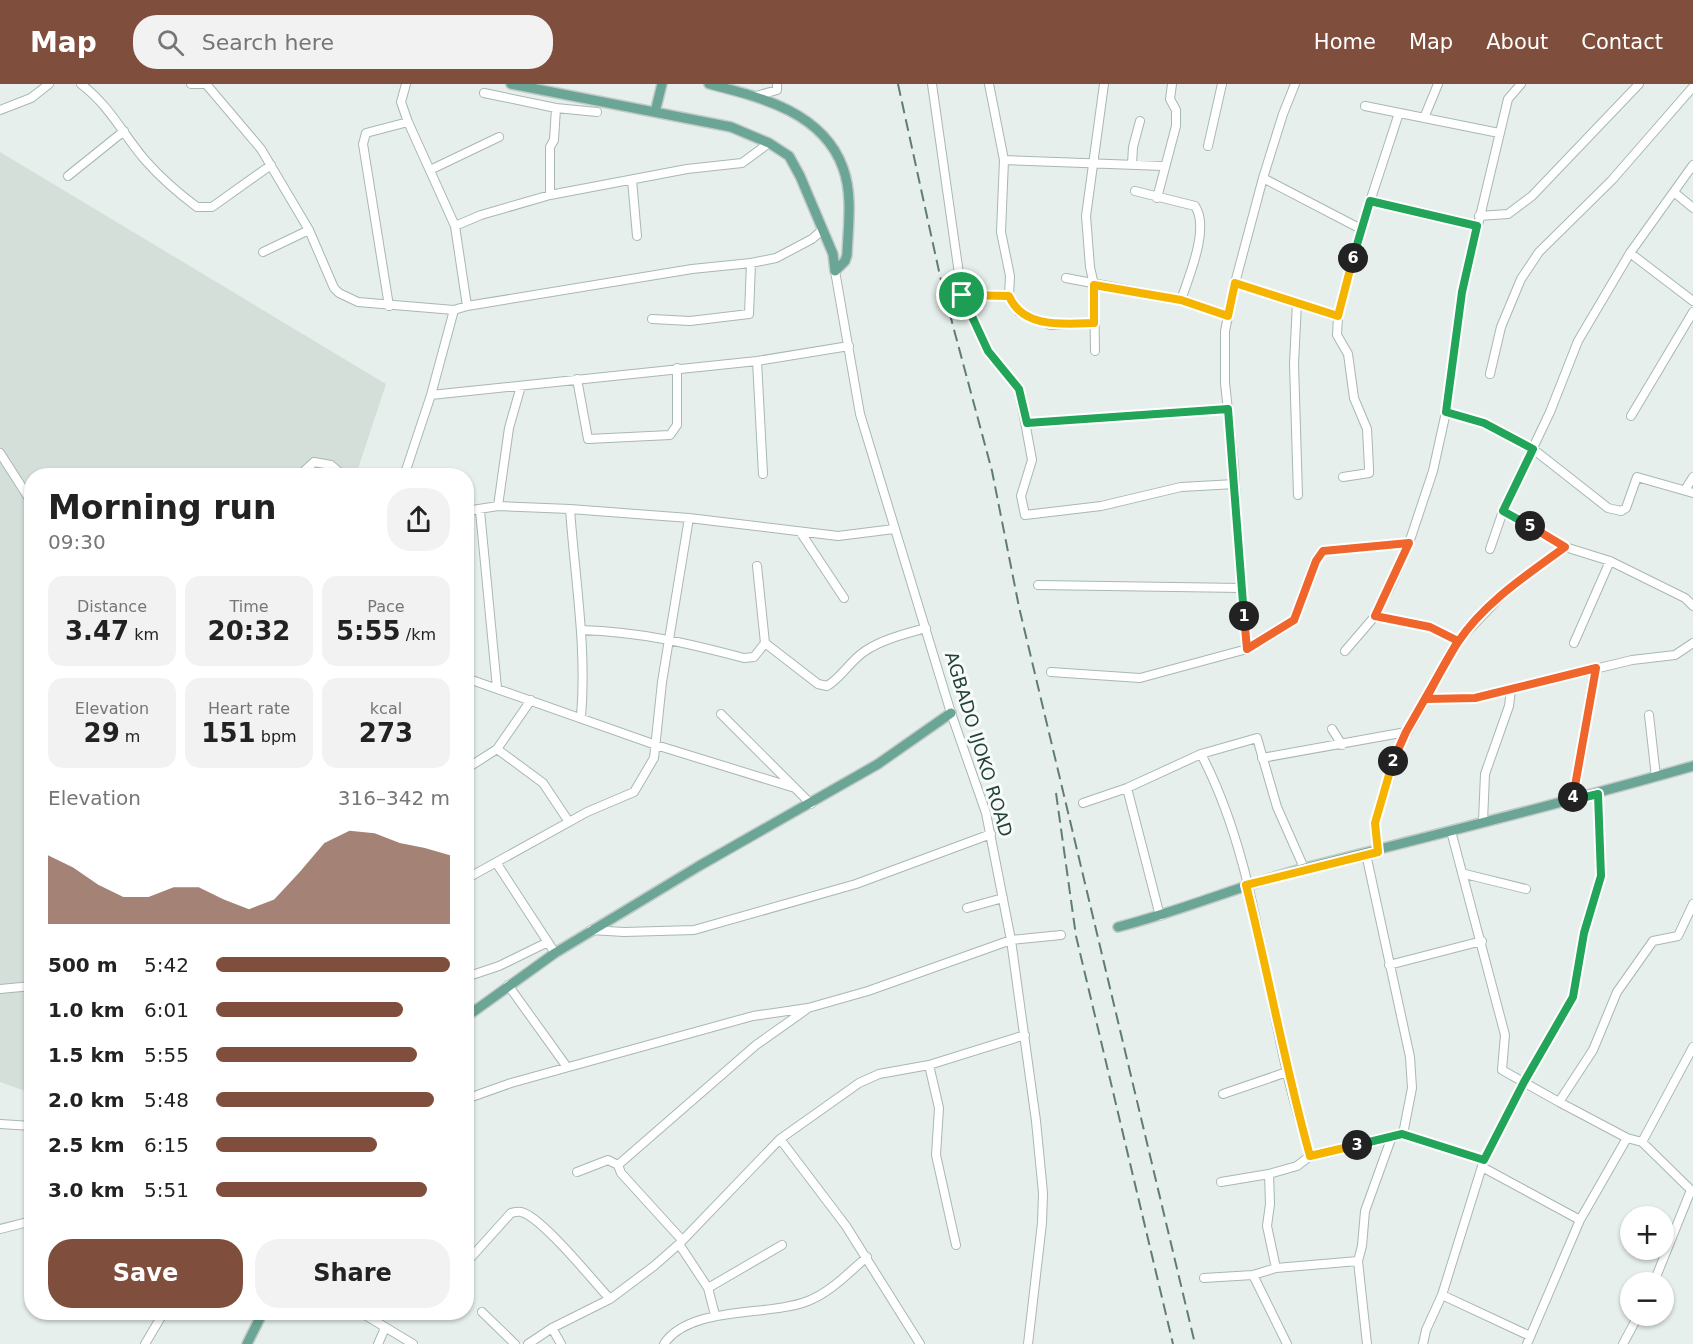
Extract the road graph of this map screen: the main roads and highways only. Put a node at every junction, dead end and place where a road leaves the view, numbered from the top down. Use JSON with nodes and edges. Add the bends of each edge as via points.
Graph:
{"nodes":[{"id":1,"x":511,"y":84,"type":"edge"},
{"id":2,"x":662,"y":84,"type":"edge"},
{"id":3,"x":709,"y":84,"type":"edge"},
{"id":4,"x":655,"y":112,"type":"junction"},
{"id":5,"x":951,"y":713,"type":"road end"},
{"id":6,"x":1693,"y":766,"type":"edge"},
{"id":7,"x":1118,"y":927,"type":"dead end"},
{"id":8,"x":474,"y":1011,"type":"edge"},
{"id":9,"x":259,"y":1320,"type":"edge"},
{"id":10,"x":247,"y":1344,"type":"edge"}],
"edges":[{"from":1,"to":4,"type":"main road","name":"AGBADO IJOKO ROAD"},
{"from":2,"to":4,"type":"main road"},
{"from":3,"to":4,"type":"main road","name":"AGBADO IJOKO ROAD","via":[[756,96],[794,112],[824,137],[843,167],[848,190],[847,255],[835,271],[833,254],[789,156],[731,127]]},
{"from":5,"to":8,"type":"main road","via":[[878,764],[591,930]]},
{"from":6,"to":7,"type":"main road","via":[[1378,852],[1304,868]]},
{"from":9,"to":10,"type":"main road"}]}
